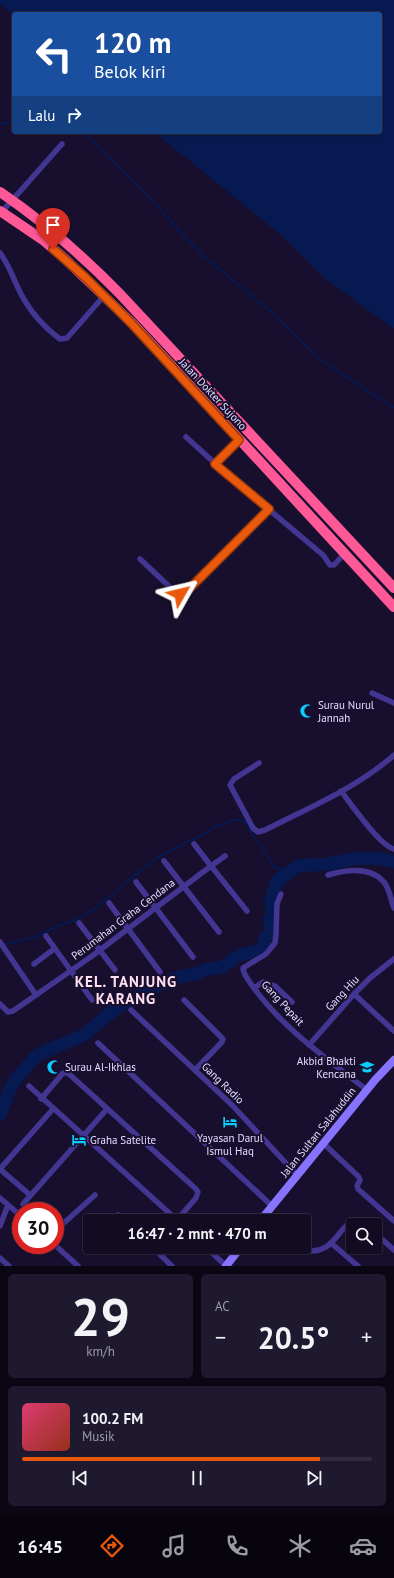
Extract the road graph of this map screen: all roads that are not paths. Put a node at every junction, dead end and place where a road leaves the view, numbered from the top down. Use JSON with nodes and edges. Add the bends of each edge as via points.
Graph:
{"nodes":[{"id":1,"x":62,"y":144,"type":"dead end"},
{"id":2,"x":0,"y":192,"type":"edge"},
{"id":3,"x":11,"y":200,"type":"junction"},
{"id":4,"x":0,"y":212,"type":"edge"},
{"id":5,"x":0,"y":253,"type":"edge"},
{"id":6,"x":103,"y":297,"type":"junction"},
{"id":7,"x":140,"y":315,"type":"junction"},
{"id":8,"x":132,"y":324,"type":"junction"},
{"id":9,"x":186,"y":437,"type":"dead end"},
{"id":10,"x":239,"y":440,"type":"junction"},
{"id":11,"x":215,"y":464,"type":"junction"},
{"id":12,"x":269,"y":509,"type":"junction"},
{"id":13,"x":344,"y":554,"type":"junction"},
{"id":14,"x":140,"y":559,"type":"dead end"},
{"id":15,"x":378,"y":571,"type":"junction"},
{"id":16,"x":370,"y":582,"type":"junction"},
{"id":17,"x":394,"y":588,"type":"edge"},
{"id":18,"x":394,"y":607,"type":"edge"},
{"id":19,"x":372,"y":694,"type":"dead end"},
{"id":20,"x":394,"y":703,"type":"edge"},
{"id":21,"x":394,"y":755,"type":"edge"},
{"id":22,"x":259,"y":763,"type":"dead end"},
{"id":23,"x":341,"y":791,"type":"junction"},
{"id":24,"x":194,"y":844,"type":"dead end"},
{"id":25,"x":394,"y":849,"type":"edge"},
{"id":26,"x":225,"y":856,"type":"dead end"},
{"id":27,"x":164,"y":861,"type":"dead end"},
{"id":28,"x":211,"y":866,"type":"junction"},
{"id":29,"x":328,"y":875,"type":"dead end"},
{"id":30,"x":136,"y":882,"type":"dead end"},
{"id":31,"x":183,"y":887,"type":"junction"},
{"id":32,"x":281,"y":894,"type":"dead end"},
{"id":33,"x":109,"y":903,"type":"dead end"},
{"id":34,"x":155,"y":907,"type":"junction"},
{"id":35,"x":394,"y":908,"type":"edge"},
{"id":36,"x":247,"y":911,"type":"dead end"},
{"id":37,"x":79,"y":923,"type":"dead end"},
{"id":38,"x":128,"y":928,"type":"junction"},
{"id":39,"x":219,"y":932,"type":"dead end"},
{"id":40,"x":46,"y":936,"type":"dead end"},
{"id":41,"x":0,"y":942,"type":"edge"},
{"id":42,"x":54,"y":949,"type":"junction"},
{"id":43,"x":100,"y":950,"type":"junction"},
{"id":44,"x":193,"y":957,"type":"dead end"},
{"id":45,"x":394,"y":959,"type":"edge"},
{"id":46,"x":34,"y":964,"type":"dead end"},
{"id":47,"x":70,"y":970,"type":"junction"},
{"id":48,"x":115,"y":970,"type":"dead end"},
{"id":49,"x":160,"y":972,"type":"dead end"},
{"id":50,"x":254,"y":988,"type":"junction"},
{"id":51,"x":354,"y":994,"type":"junction"},
{"id":52,"x":36,"y":995,"type":"junction"},
{"id":53,"x":92,"y":1000,"type":"dead end"},
{"id":54,"x":184,"y":1000,"type":"dead end"},
{"id":55,"x":292,"y":1002,"type":"dead end"},
{"id":56,"x":0,"y":1004,"type":"edge"},
{"id":57,"x":131,"y":1010,"type":"dead end"},
{"id":58,"x":394,"y":1031,"type":"edge"},
{"id":59,"x":98,"y":1044,"type":"dead end"},
{"id":60,"x":309,"y":1045,"type":"junction"},
{"id":61,"x":394,"y":1060,"type":"edge"},
{"id":62,"x":195,"y":1070,"type":"junction"},
{"id":63,"x":29,"y":1086,"type":"dead end"},
{"id":64,"x":366,"y":1090,"type":"junction"},
{"id":65,"x":41,"y":1099,"type":"junction"},
{"id":66,"x":53,"y":1109,"type":"junction"},
{"id":67,"x":107,"y":1109,"type":"junction"},
{"id":68,"x":84,"y":1136,"type":"junction"},
{"id":69,"x":323,"y":1143,"type":"junction"},
{"id":70,"x":0,"y":1169,"type":"edge"},
{"id":71,"x":297,"y":1175,"type":"junction"},
{"id":72,"x":30,"y":1195,"type":"junction"},
{"id":73,"x":95,"y":1195,"type":"dead end"},
{"id":74,"x":0,"y":1198,"type":"edge"},
{"id":75,"x":25,"y":1202,"type":"edge"},
{"id":76,"x":8,"y":1205,"type":"junction"},
{"id":77,"x":272,"y":1206,"type":"junction"},
{"id":78,"x":12,"y":1208,"type":"edge"},
{"id":79,"x":170,"y":1214,"type":"edge"},
{"id":80,"x":182,"y":1214,"type":"edge"},
{"id":81,"x":266,"y":1214,"type":"edge"},
{"id":82,"x":392,"y":1219,"type":"edge"},
{"id":83,"x":64,"y":1222,"type":"edge"},
{"id":84,"x":0,"y":1226,"type":"edge"},
{"id":85,"x":346,"y":1227,"type":"edge"},
{"id":86,"x":382,"y":1239,"type":"edge"},
{"id":87,"x":331,"y":1243,"type":"junction"},
{"id":88,"x":311,"y":1250,"type":"edge"},
{"id":89,"x":394,"y":1250,"type":"edge"},
{"id":90,"x":64,"y":1253,"type":"edge"},
{"id":91,"x":159,"y":1254,"type":"edge"},
{"id":92,"x":213,"y":1254,"type":"edge"},
{"id":93,"x":235,"y":1254,"type":"edge"},
{"id":94,"x":0,"y":1258,"type":"edge"},
{"id":95,"x":9,"y":1266,"type":"edge"},
{"id":96,"x":78,"y":1266,"type":"edge"},
{"id":97,"x":172,"y":1266,"type":"edge"},
{"id":98,"x":226,"y":1266,"type":"edge"},
{"id":99,"x":358,"y":1266,"type":"edge"}],
"edges":[{"from":1,"to":3,"type":"street"},
{"from":2,"to":3,"type":"highway","name":"Jalan Dokter Sujono"},
{"from":3,"to":4,"type":"street"},
{"from":3,"to":7,"type":"highway","name":"Jalan Dokter Sujono","via":[[75,250]]},
{"from":4,"to":6,"type":"highway","name":"Jalan Dokter Sujono","via":[[43,240]]},
{"from":5,"to":6,"type":"street","via":[[21,293],[40,321],[60,339],[67,338]]},
{"from":6,"to":8,"type":"highway","name":"Jalan Dokter Sujono"},
{"from":7,"to":8,"type":"highway"},
{"from":7,"to":15,"type":"highway","name":"Jalan Dokter Sujono"},
{"from":8,"to":10,"type":"highway","name":"Jalan Dokter Sujono"},
{"from":9,"to":11,"type":"street"},
{"from":10,"to":11,"type":"street"},
{"from":10,"to":13,"type":"highway","name":"Jalan Dokter Sujono"},
{"from":11,"to":12,"type":"street"},
{"from":12,"to":13,"type":"street","via":[[323,555],[330,565]]},
{"from":12,"to":14,"type":"street","via":[[184,593],[174,592]]},
{"from":13,"to":16,"type":"highway","name":"Jalan Dokter Sujono"},
{"from":15,"to":16,"type":"highway"},
{"from":15,"to":17,"type":"highway","name":"Jalan Dokter Sujono"},
{"from":16,"to":18,"type":"highway","name":"Jalan Dokter Sujono"},
{"from":19,"to":20,"type":"street"},
{"from":21,"to":23,"type":"street"},
{"from":22,"to":23,"type":"street","via":[[234,779],[230,785],[253,828],[258,832]]},
{"from":23,"to":25,"type":"street","via":[[376,835],[387,847]]},
{"from":24,"to":28,"type":"street"},
{"from":26,"to":28,"type":"street","name":"Perumahan Graha Cendana"},
{"from":27,"to":31,"type":"street"},
{"from":28,"to":31,"type":"street","name":"Perumahan Graha Cendana"},
{"from":28,"to":36,"type":"street"},
{"from":29,"to":35,"type":"street","via":[[352,870],[376,876],[386,885]]},
{"from":30,"to":34,"type":"street"},
{"from":31,"to":34,"type":"street","name":"Perumahan Graha Cendana"},
{"from":31,"to":39,"type":"street"},
{"from":32,"to":50,"type":"street","name":"Gang Pepait","via":[[277,904],[274,943],[266,954],[243,969]]},
{"from":33,"to":38,"type":"street"},
{"from":34,"to":38,"type":"street","name":"Perumahan Graha Cendana"},
{"from":34,"to":44,"type":"street"},
{"from":37,"to":43,"type":"street"},
{"from":38,"to":43,"type":"street","name":"Perumahan Graha Cendana"},
{"from":38,"to":49,"type":"street"},
{"from":40,"to":42,"type":"street"},
{"from":41,"to":52,"type":"street"},
{"from":42,"to":46,"type":"street"},
{"from":42,"to":47,"type":"street"},
{"from":43,"to":47,"type":"street","name":"Perumahan Graha Cendana"},
{"from":43,"to":48,"type":"street"},
{"from":45,"to":51,"type":"street","name":"Gang Hiu"},
{"from":47,"to":52,"type":"street","name":"Perumahan Graha Cendana"},
{"from":47,"to":53,"type":"street"},
{"from":50,"to":55,"type":"street","via":[[263,982],[275,986]]},
{"from":50,"to":60,"type":"street","name":"Gang Pepait","via":[[273,1011]]},
{"from":51,"to":58,"type":"street"},
{"from":51,"to":60,"type":"street","name":"Gang Hiu"},
{"from":52,"to":56,"type":"street","name":"Perumahan Graha Cendana","via":[[11,1012]]},
{"from":54,"to":62,"type":"street","via":[[223,1039]]},
{"from":57,"to":62,"type":"street","name":"Gang Radio"},
{"from":59,"to":77,"type":"street"},
{"from":60,"to":64,"type":"street","name":"Gang Pepait"},
{"from":61,"to":64,"type":"main road","name":"Jalan Sultan Salahuddin"},
{"from":62,"to":71,"type":"street","name":"Gang Radio","via":[[232,1105]]},
{"from":63,"to":65,"type":"street"},
{"from":64,"to":69,"type":"main road","name":"Jalan Sultan Salahuddin"},
{"from":65,"to":66,"type":"street"},
{"from":65,"to":67,"type":"street","via":[[62,1074],[67,1073]]},
{"from":66,"to":68,"type":"street"},
{"from":66,"to":70,"type":"street"},
{"from":67,"to":68,"type":"street"},
{"from":67,"to":80,"type":"street","via":[[197,1191],[196,1198]]},
{"from":68,"to":72,"type":"street"},
{"from":68,"to":79,"type":"street"},
{"from":69,"to":71,"type":"main road","name":"Jalan Sultan Salahuddin"},
{"from":69,"to":82,"type":"street","via":[[358,1176],[358,1189]]},
{"from":70,"to":72,"type":"street"},
{"from":71,"to":77,"type":"main road","name":"Jalan Sultan Salahuddin"},
{"from":72,"to":75,"type":"street"},
{"from":73,"to":83,"type":"street"},
{"from":74,"to":76,"type":"street"},
{"from":76,"to":78,"type":"street"},
{"from":76,"to":84,"type":"street"},
{"from":77,"to":81,"type":"main road","name":"Jalan Sultan Salahuddin"},
{"from":85,"to":87,"type":"street"},
{"from":86,"to":89,"type":"street"},
{"from":87,"to":88,"type":"street","via":[[323,1248]]},
{"from":87,"to":99,"type":"street"},
{"from":90,"to":96,"type":"street"},
{"from":91,"to":97,"type":"street"},
{"from":92,"to":98,"type":"street"},
{"from":93,"to":98,"type":"main road"},
{"from":94,"to":95,"type":"street"}]}
